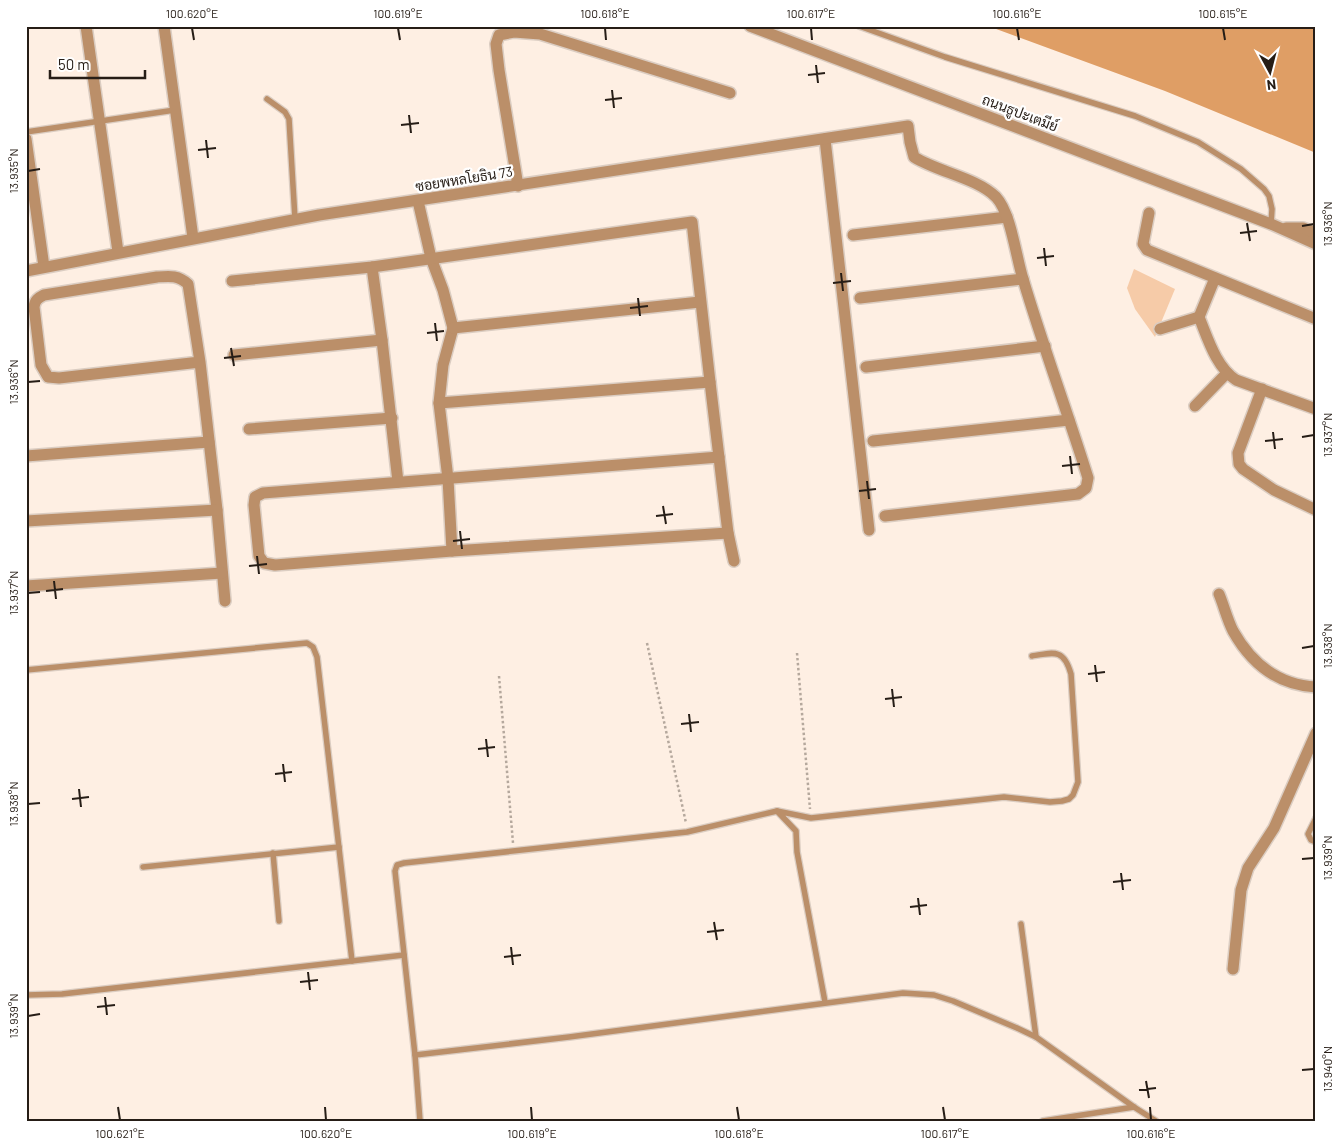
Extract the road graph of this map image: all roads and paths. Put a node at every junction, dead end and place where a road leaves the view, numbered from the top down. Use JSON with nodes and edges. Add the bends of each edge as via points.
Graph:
{"nodes":[{"id":1,"x":86,"y":26,"type":"edge"},
{"id":2,"x":164,"y":26,"type":"edge"},
{"id":3,"x":750,"y":26,"type":"edge"},
{"id":4,"x":859,"y":26,"type":"edge"},
{"id":5,"x":730,"y":93,"type":"dead end"},
{"id":6,"x":267,"y":98,"type":"dead end"},
{"id":7,"x":175,"y":110,"type":"junction"},
{"id":8,"x":100,"y":122,"type":"junction"},
{"id":9,"x":26,"y":132,"type":"edge"},
{"id":10,"x":26,"y":139,"type":"edge"},
{"id":11,"x":825,"y":139,"type":"junction"},
{"id":12,"x":518,"y":186,"type":"junction"},
{"id":13,"x":418,"y":201,"type":"junction"},
{"id":14,"x":1149,"y":213,"type":"dead end"},
{"id":15,"x":1007,"y":217,"type":"junction"},
{"id":16,"x":295,"y":219,"type":"junction"},
{"id":17,"x":1275,"y":226,"type":"junction"},
{"id":18,"x":1316,"y":233,"type":"edge"},
{"id":19,"x":853,"y":235,"type":"dead end"},
{"id":20,"x":193,"y":238,"type":"junction"},
{"id":21,"x":1316,"y":244,"type":"edge"},
{"id":22,"x":118,"y":252,"type":"junction"},
{"id":23,"x":431,"y":258,"type":"junction"},
{"id":24,"x":44,"y":267,"type":"junction"},
{"id":25,"x":372,"y":267,"type":"junction"},
{"id":26,"x":26,"y":271,"type":"edge"},
{"id":27,"x":1215,"y":278,"type":"junction"},
{"id":28,"x":1023,"y":279,"type":"junction"},
{"id":29,"x":232,"y":281,"type":"dead end"},
{"id":30,"x":860,"y":298,"type":"dead end"},
{"id":31,"x":700,"y":302,"type":"junction"},
{"id":32,"x":1198,"y":317,"type":"junction"},
{"id":33,"x":1316,"y":319,"type":"edge"},
{"id":34,"x":453,"y":328,"type":"junction"},
{"id":35,"x":1160,"y":329,"type":"dead end"},
{"id":36,"x":32,"y":332,"type":"edge"},
{"id":37,"x":382,"y":340,"type":"junction"},
{"id":38,"x":1045,"y":346,"type":"junction"},
{"id":39,"x":234,"y":355,"type":"dead end"},
{"id":40,"x":200,"y":362,"type":"junction"},
{"id":41,"x":866,"y":367,"type":"dead end"},
{"id":42,"x":1227,"y":373,"type":"junction"},
{"id":43,"x":710,"y":382,"type":"junction"},
{"id":44,"x":1262,"y":389,"type":"junction"},
{"id":45,"x":439,"y":402,"type":"junction"},
{"id":46,"x":1195,"y":406,"type":"dead end"},
{"id":47,"x":1316,"y":409,"type":"edge"},
{"id":48,"x":392,"y":418,"type":"junction"},
{"id":49,"x":1069,"y":420,"type":"junction"},
{"id":50,"x":249,"y":429,"type":"dead end"},
{"id":51,"x":873,"y":441,"type":"dead end"},
{"id":52,"x":209,"y":442,"type":"junction"},
{"id":53,"x":26,"y":456,"type":"edge"},
{"id":54,"x":719,"y":457,"type":"junction"},
{"id":55,"x":448,"y":479,"type":"junction"},
{"id":56,"x":398,"y":482,"type":"junction"},
{"id":57,"x":217,"y":510,"type":"junction"},
{"id":58,"x":1316,"y":510,"type":"edge"},
{"id":59,"x":886,"y":516,"type":"dead end"},
{"id":60,"x":26,"y":520,"type":"edge"},
{"id":61,"x":870,"y":530,"type":"dead end"},
{"id":62,"x":728,"y":533,"type":"junction"},
{"id":63,"x":452,"y":551,"type":"junction"},
{"id":64,"x":734,"y":561,"type":"dead end"},
{"id":65,"x":222,"y":573,"type":"junction"},
{"id":66,"x":26,"y":586,"type":"edge"},
{"id":67,"x":1219,"y":594,"type":"dead end"},
{"id":68,"x":225,"y":601,"type":"dead end"},
{"id":69,"x":647,"y":643,"type":"dead end"},
{"id":70,"x":797,"y":653,"type":"dead end"},
{"id":71,"x":1032,"y":656,"type":"dead end"},
{"id":72,"x":26,"y":670,"type":"edge"},
{"id":73,"x":498,"y":676,"type":"dead end"},
{"id":74,"x":1316,"y":687,"type":"edge"},
{"id":75,"x":1316,"y":733,"type":"edge"},
{"id":76,"x":777,"y":811,"type":"junction"},
{"id":77,"x":811,"y":818,"type":"junction"},
{"id":78,"x":1316,"y":818,"type":"edge"},
{"id":79,"x":688,"y":832,"type":"junction"},
{"id":80,"x":1316,"y":842,"type":"edge"},
{"id":81,"x":339,"y":847,"type":"junction"},
{"id":82,"x":513,"y":850,"type":"junction"},
{"id":83,"x":273,"y":853,"type":"junction"},
{"id":84,"x":143,"y":867,"type":"dead end"},
{"id":85,"x":279,"y":921,"type":"dead end"},
{"id":86,"x":1021,"y":924,"type":"dead end"},
{"id":87,"x":404,"y":955,"type":"junction"},
{"id":88,"x":352,"y":961,"type":"junction"},
{"id":89,"x":1233,"y":970,"type":"dead end"},
{"id":90,"x":26,"y":996,"type":"edge"},
{"id":91,"x":825,"y":1002,"type":"junction"},
{"id":92,"x":1036,"y":1037,"type":"junction"},
{"id":93,"x":415,"y":1055,"type":"junction"},
{"id":94,"x":1134,"y":1107,"type":"junction"},
{"id":95,"x":420,"y":1121,"type":"edge"},
{"id":96,"x":1043,"y":1121,"type":"edge"},
{"id":97,"x":1156,"y":1121,"type":"edge"}],
"edges":[{"from":1,"to":8,"type":"street"},
{"from":2,"to":7,"type":"street"},
{"from":3,"to":17,"type":"street","name":"ถนนธูปะเตมีย์"},
{"from":4,"to":17,"type":"lane","via":[[945,57],[1135,116],[1198,142],[1241,169],[1264,189],[1269,196]]},
{"from":5,"to":12,"type":"street","via":[[540,34],[514,32],[499,35],[496,44],[499,70]]},
{"from":6,"to":16,"type":"lane","via":[[289,119]]},
{"from":7,"to":8,"type":"lane"},
{"from":7,"to":20,"type":"street"},
{"from":8,"to":9,"type":"lane"},
{"from":8,"to":22,"type":"street"},
{"from":10,"to":24,"type":"street"},
{"from":11,"to":12,"type":"street","name":"ซอยพหลโยธิน 73"},
{"from":11,"to":15,"type":"street","name":"ซอยพหลโยธิน 73","via":[[908,126],[914,157],[986,188]]},
{"from":11,"to":61,"type":"street"},
{"from":12,"to":13,"type":"street","name":"ซอยพหลโยธิน 73"},
{"from":13,"to":16,"type":"street","name":"ซอยพหลโยธิน 73"},
{"from":13,"to":23,"type":"street"},
{"from":14,"to":27,"type":"street","via":[[1143,244],[1147,250]]},
{"from":15,"to":19,"type":"street"},
{"from":15,"to":28,"type":"street"},
{"from":16,"to":20,"type":"street","name":"ซอยพหลโยธิน 73"},
{"from":17,"to":18,"type":"street","name":"ถนนธูปะเตมีย์","via":[[1303,228]]},
{"from":17,"to":21,"type":"street","name":"ถนนธูปะเตมีย์"},
{"from":20,"to":22,"type":"street","name":"ซอยพหลโยธิน 73"},
{"from":22,"to":24,"type":"street","name":"ซอยพหลโยธิน 73"},
{"from":23,"to":25,"type":"street"},
{"from":23,"to":31,"type":"street","via":[[692,222]]},
{"from":23,"to":34,"type":"street"},
{"from":24,"to":26,"type":"street","name":"ซอยพหลโยธิน 73"},
{"from":25,"to":29,"type":"street"},
{"from":25,"to":37,"type":"street"},
{"from":27,"to":32,"type":"street"},
{"from":27,"to":33,"type":"street"},
{"from":28,"to":30,"type":"street"},
{"from":28,"to":38,"type":"street"},
{"from":31,"to":34,"type":"street"},
{"from":31,"to":43,"type":"street"},
{"from":32,"to":35,"type":"street"},
{"from":32,"to":42,"type":"street"},
{"from":34,"to":45,"type":"street","via":[[443,366]]},
{"from":36,"to":40,"type":"street","via":[[48,377]]},
{"from":36,"to":40,"type":"street","via":[[35,302],[44,295],[170,276],[181,278],[188,284]]},
{"from":37,"to":39,"type":"street"},
{"from":37,"to":48,"type":"street"},
{"from":38,"to":41,"type":"street"},
{"from":38,"to":49,"type":"street"},
{"from":40,"to":52,"type":"street"},
{"from":42,"to":44,"type":"street","via":[[1236,380]]},
{"from":42,"to":46,"type":"street"},
{"from":43,"to":45,"type":"street"},
{"from":43,"to":54,"type":"street"},
{"from":44,"to":47,"type":"street"},
{"from":44,"to":58,"type":"street","via":[[1238,453],[1239,464],[1274,490]]},
{"from":45,"to":55,"type":"street"},
{"from":48,"to":50,"type":"street"},
{"from":48,"to":56,"type":"street"},
{"from":49,"to":51,"type":"street"},
{"from":49,"to":59,"type":"street","via":[[1088,478],[1086,488],[1078,494]]},
{"from":52,"to":53,"type":"street"},
{"from":52,"to":57,"type":"street"},
{"from":54,"to":55,"type":"street"},
{"from":54,"to":62,"type":"street"},
{"from":55,"to":56,"type":"street"},
{"from":55,"to":63,"type":"street"},
{"from":56,"to":63,"type":"street","via":[[263,493],[255,497],[259,556],[264,563],[275,566]]},
{"from":57,"to":60,"type":"street"},
{"from":57,"to":65,"type":"street"},
{"from":62,"to":63,"type":"street"},
{"from":62,"to":64,"type":"street"},
{"from":65,"to":66,"type":"street"},
{"from":65,"to":68,"type":"street"},
{"from":67,"to":74,"type":"street","via":[[1232,628],[1255,660],[1286,682]]},
{"from":69,"to":79,"type":"path"},
{"from":70,"to":77,"type":"path"},
{"from":71,"to":77,"type":"lane","via":[[1053,654],[1068,661],[1078,782],[1068,799],[1050,802],[1004,797]]},
{"from":72,"to":81,"type":"lane","via":[[306,643],[314,647]]},
{"from":73,"to":82,"type":"path"},
{"from":75,"to":89,"type":"street","via":[[1274,828],[1248,868],[1241,890]]},
{"from":76,"to":77,"type":"lane"},
{"from":76,"to":79,"type":"lane"},
{"from":76,"to":91,"type":"lane","via":[[796,831],[797,852]]},
{"from":78,"to":80,"type":"lane","via":[[1308,834],[1310,840]]},
{"from":79,"to":82,"type":"lane"},
{"from":81,"to":83,"type":"lane"},
{"from":81,"to":88,"type":"lane"},
{"from":82,"to":87,"type":"lane","via":[[397,865]]},
{"from":83,"to":84,"type":"lane"},
{"from":83,"to":85,"type":"lane"},
{"from":86,"to":92,"type":"lane"},
{"from":87,"to":88,"type":"lane"},
{"from":87,"to":93,"type":"lane"},
{"from":88,"to":90,"type":"lane"},
{"from":91,"to":92,"type":"lane","via":[[903,993],[934,995]]},
{"from":91,"to":93,"type":"lane"},
{"from":92,"to":94,"type":"lane"},
{"from":93,"to":95,"type":"lane"},
{"from":94,"to":96,"type":"lane"},
{"from":94,"to":97,"type":"lane"}]}
